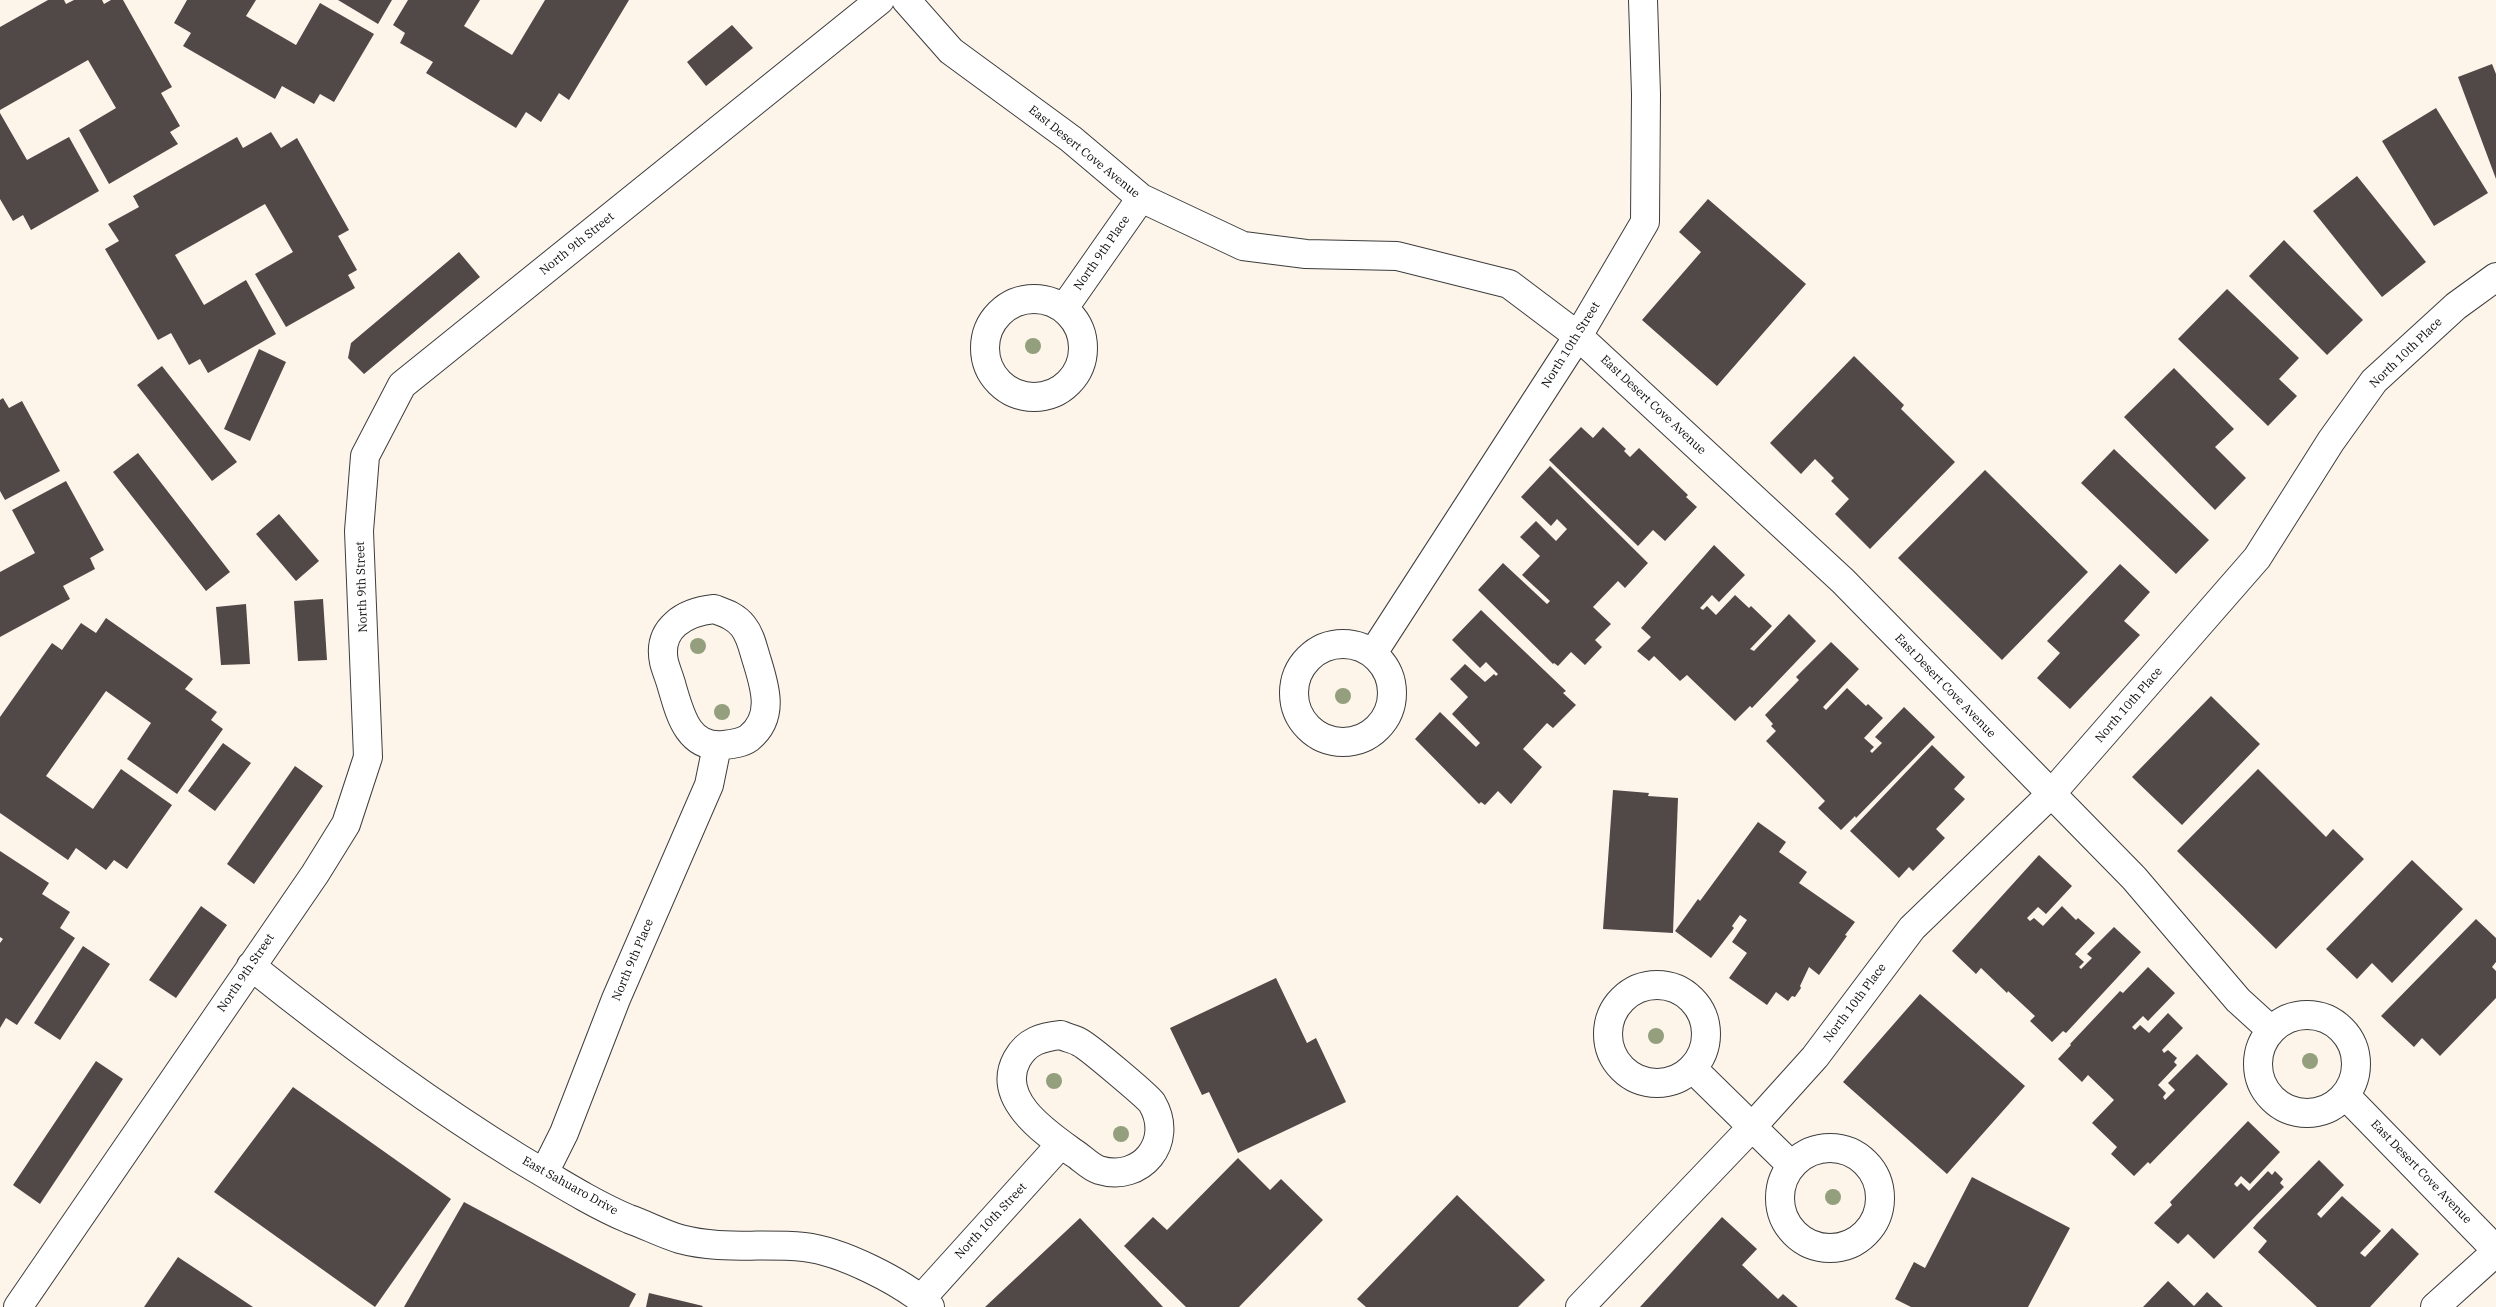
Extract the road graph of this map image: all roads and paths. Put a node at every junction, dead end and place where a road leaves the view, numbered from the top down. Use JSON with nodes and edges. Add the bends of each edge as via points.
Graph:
{"nodes":[{"id":1,"x":880,"y":0,"type":"edge"},
{"id":2,"x":906,"y":0,"type":"edge"},
{"id":3,"x":1643,"y":0,"type":"edge"},
{"id":4,"x":1141,"y":198,"type":"junction"},
{"id":5,"x":2496,"y":277,"type":"edge"},
{"id":6,"x":1064,"y":308,"type":"dead end"},
{"id":7,"x":1578,"y":336,"type":"junction"},
{"id":8,"x":1373,"y":653,"type":"dead end"},
{"id":9,"x":717,"y":746,"type":"junction"},
{"id":10,"x":2051,"y":794,"type":"junction"},
{"id":11,"x":251,"y":966,"type":"junction"},
{"id":12,"x":2271,"y":1030,"type":"junction"},
{"id":13,"x":1692,"y":1068,"type":"dead end"},
{"id":14,"x":2345,"y":1095,"type":"junction"},
{"id":15,"x":1751,"y":1128,"type":"junction"},
{"id":16,"x":1061,"y":1144,"type":"junction"},
{"id":17,"x":1791,"y":1165,"type":"dead end"},
{"id":18,"x":544,"y":1173,"type":"junction"},
{"id":19,"x":2496,"y":1251,"type":"edge"},
{"id":20,"x":925,"y":1303,"type":"edge"},
{"id":21,"x":18,"y":1307,"type":"edge"},
{"id":22,"x":1580,"y":1307,"type":"edge"},
{"id":23,"x":2435,"y":1307,"type":"edge"}],
"edges":[{"from":1,"to":11,"type":"street","name":"North 9th Street","via":[[402,385],[365,456],[360,531],[368,757],[346,824]]},
{"from":2,"to":4,"type":"street","name":"East Desert Cove Avenue","via":[[951,51],[1072,139]]},
{"from":3,"to":7,"type":"street","name":"North 10th Street","via":[[1645,222]]},
{"from":4,"to":6,"type":"street","name":"North 9th Place"},
{"from":4,"to":7,"type":"street","name":"East Desert Cove Avenue","via":[[1243,246],[1306,254],[1397,256],[1509,284]]},
{"from":5,"to":10,"type":"street","name":"North 10th Place","via":[[2456,306],[2374,381],[2257,558]]},
{"from":7,"to":8,"type":"street","name":"North 10th Street"},
{"from":7,"to":10,"type":"street","name":"East Desert Cove Avenue","via":[[1843,581]]},
{"from":9,"to":9,"type":"street","via":[[736,744],[749,738],[759,727],[766,710],[767,695],[750,637],[733,616],[714,609],[696,611],[673,626],[666,637],[664,661],[682,721],[689,732],[701,741]]},
{"from":9,"to":18,"type":"street","name":"North 9th Place","via":[[709,785],[616,998],[564,1133]]},
{"from":10,"to":12,"type":"street","name":"East Desert Cove Avenue","via":[[2134,878],[2238,1000]]},
{"from":10,"to":15,"type":"street","name":"North 10th Place","via":[[1912,928],[1815,1057]]},
{"from":11,"to":18,"type":"street","name":"East Sahuaro Drive","via":[[401,1080],[469,1128]]},
{"from":11,"to":21,"type":"street","name":"North 9th Street"},
{"from":12,"to":14,"type":"street","via":[[2283,1021],[2312,1015],[2340,1027],[2355,1052],[2353,1082]]},
{"from":12,"to":14,"type":"street","via":[[2258,1056],[2258,1070],[2270,1096],[2281,1106],[2301,1112],[2322,1111]]},
{"from":13,"to":15,"type":"street"},
{"from":14,"to":19,"type":"street","name":"East Desert Cove Avenue"},
{"from":15,"to":17,"type":"street"},
{"from":15,"to":22,"type":"street","name":"North 10th Place"},
{"from":16,"to":16,"type":"street","via":[[1094,1169],[1110,1174],[1129,1172],[1152,1155],[1159,1138],[1159,1123],[1150,1101],[1080,1042],[1061,1036],[1044,1037],[1021,1052],[1012,1074],[1012,1087],[1023,1110]]},
{"from":16,"to":20,"type":"street","name":"North 10th Street"},
{"from":18,"to":20,"type":"street","name":"East Sahuaro Drive","via":[[627,1218],[681,1239],[727,1245],[806,1248],[853,1261],[900,1285]]},
{"from":19,"to":23,"type":"street"}]}
